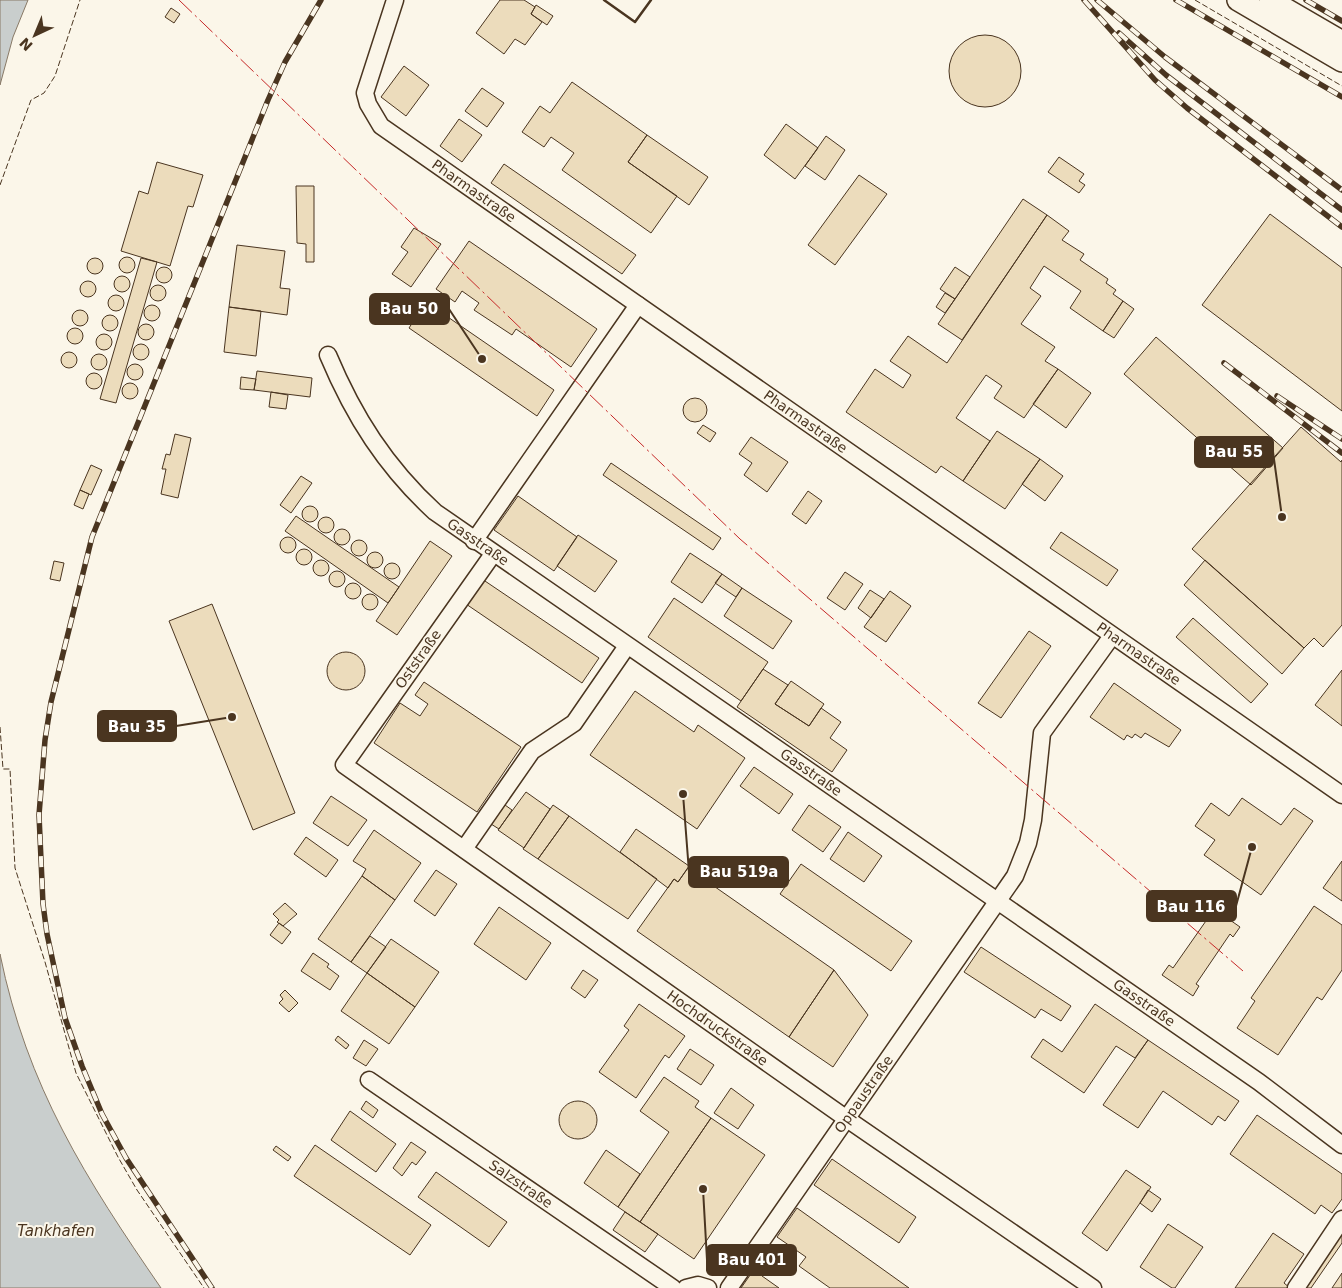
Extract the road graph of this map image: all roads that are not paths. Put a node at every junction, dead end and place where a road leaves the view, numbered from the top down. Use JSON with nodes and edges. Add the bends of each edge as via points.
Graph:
{"nodes":[{"id":1,"x":395,"y":0,"type":"edge"},
{"id":2,"x":1238,"y":0,"type":"edge"},
{"id":3,"x":1270,"y":0,"type":"edge"},
{"id":4,"x":1342,"y":42,"type":"edge"},
{"id":5,"x":1342,"y":61,"type":"edge"},
{"id":6,"x":638,"y":305,"type":"junction"},
{"id":7,"x":328,"y":355,"type":"dead end"},
{"id":8,"x":474,"y":541,"type":"junction"},
{"id":9,"x":492,"y":554,"type":"junction"},
{"id":10,"x":1112,"y":636,"type":"junction"},
{"id":11,"x":627,"y":646,"type":"junction"},
{"id":12,"x":344,"y":765,"type":"joint"},
{"id":13,"x":1342,"y":795,"type":"edge"},
{"id":14,"x":464,"y":849,"type":"junction"},
{"id":15,"x":998,"y":901,"type":"junction"},
{"id":16,"x":369,"y":1080,"type":"dead end"},
{"id":17,"x":846,"y":1119,"type":"junction"},
{"id":18,"x":1342,"y":1144,"type":"edge"},
{"id":19,"x":1342,"y":1219,"type":"edge"},
{"id":20,"x":673,"y":1288,"type":"edge"},
{"id":21,"x":686,"y":1288,"type":"edge"},
{"id":22,"x":708,"y":1288,"type":"edge"},
{"id":23,"x":729,"y":1288,"type":"edge"},
{"id":24,"x":1093,"y":1288,"type":"edge"},
{"id":25,"x":1296,"y":1288,"type":"edge"}],
"edges":[{"from":1,"to":6,"type":"street","name":"Pharmastraße","via":[[365,93],[381,126]]},
{"from":2,"to":5,"type":"main road"},
{"from":3,"to":4,"type":"main road"},
{"from":6,"to":8,"type":"street"},
{"from":6,"to":10,"type":"street","name":"Pharmastraße"},
{"from":7,"to":8,"type":"street","name":"Gasstraße","via":[[349,400],[389,465],[435,512]]},
{"from":8,"to":9,"type":"street","name":"Gasstraße"},
{"from":9,"to":11,"type":"street","name":"Gasstraße"},
{"from":9,"to":12,"type":"street","name":"Oststraße"},
{"from":10,"to":13,"type":"street","name":"Pharmastraße"},
{"from":10,"to":15,"type":"street","name":"Oppaustraße","via":[[1042,732],[1028,843],[1015,876]]},
{"from":11,"to":14,"type":"street","via":[[574,723],[532,751]]},
{"from":11,"to":15,"type":"street","name":"Gasstraße"},
{"from":12,"to":14,"type":"street","name":"Hochdruckstraße"},
{"from":14,"to":17,"type":"street","name":"Hochdruckstraße"},
{"from":15,"to":17,"type":"street","name":"Oppaustraße"},
{"from":15,"to":18,"type":"street","name":"Gasstraße","via":[[1290,1104]]},
{"from":16,"to":20,"type":"street","name":"Salzstraße"},
{"from":17,"to":23,"type":"street","name":"Oppaustraße"},
{"from":17,"to":24,"type":"street","name":"Hochdruckstraße"},
{"from":19,"to":25,"type":"street"},
{"from":21,"to":22,"type":"street","via":[[698,1285]]}]}
